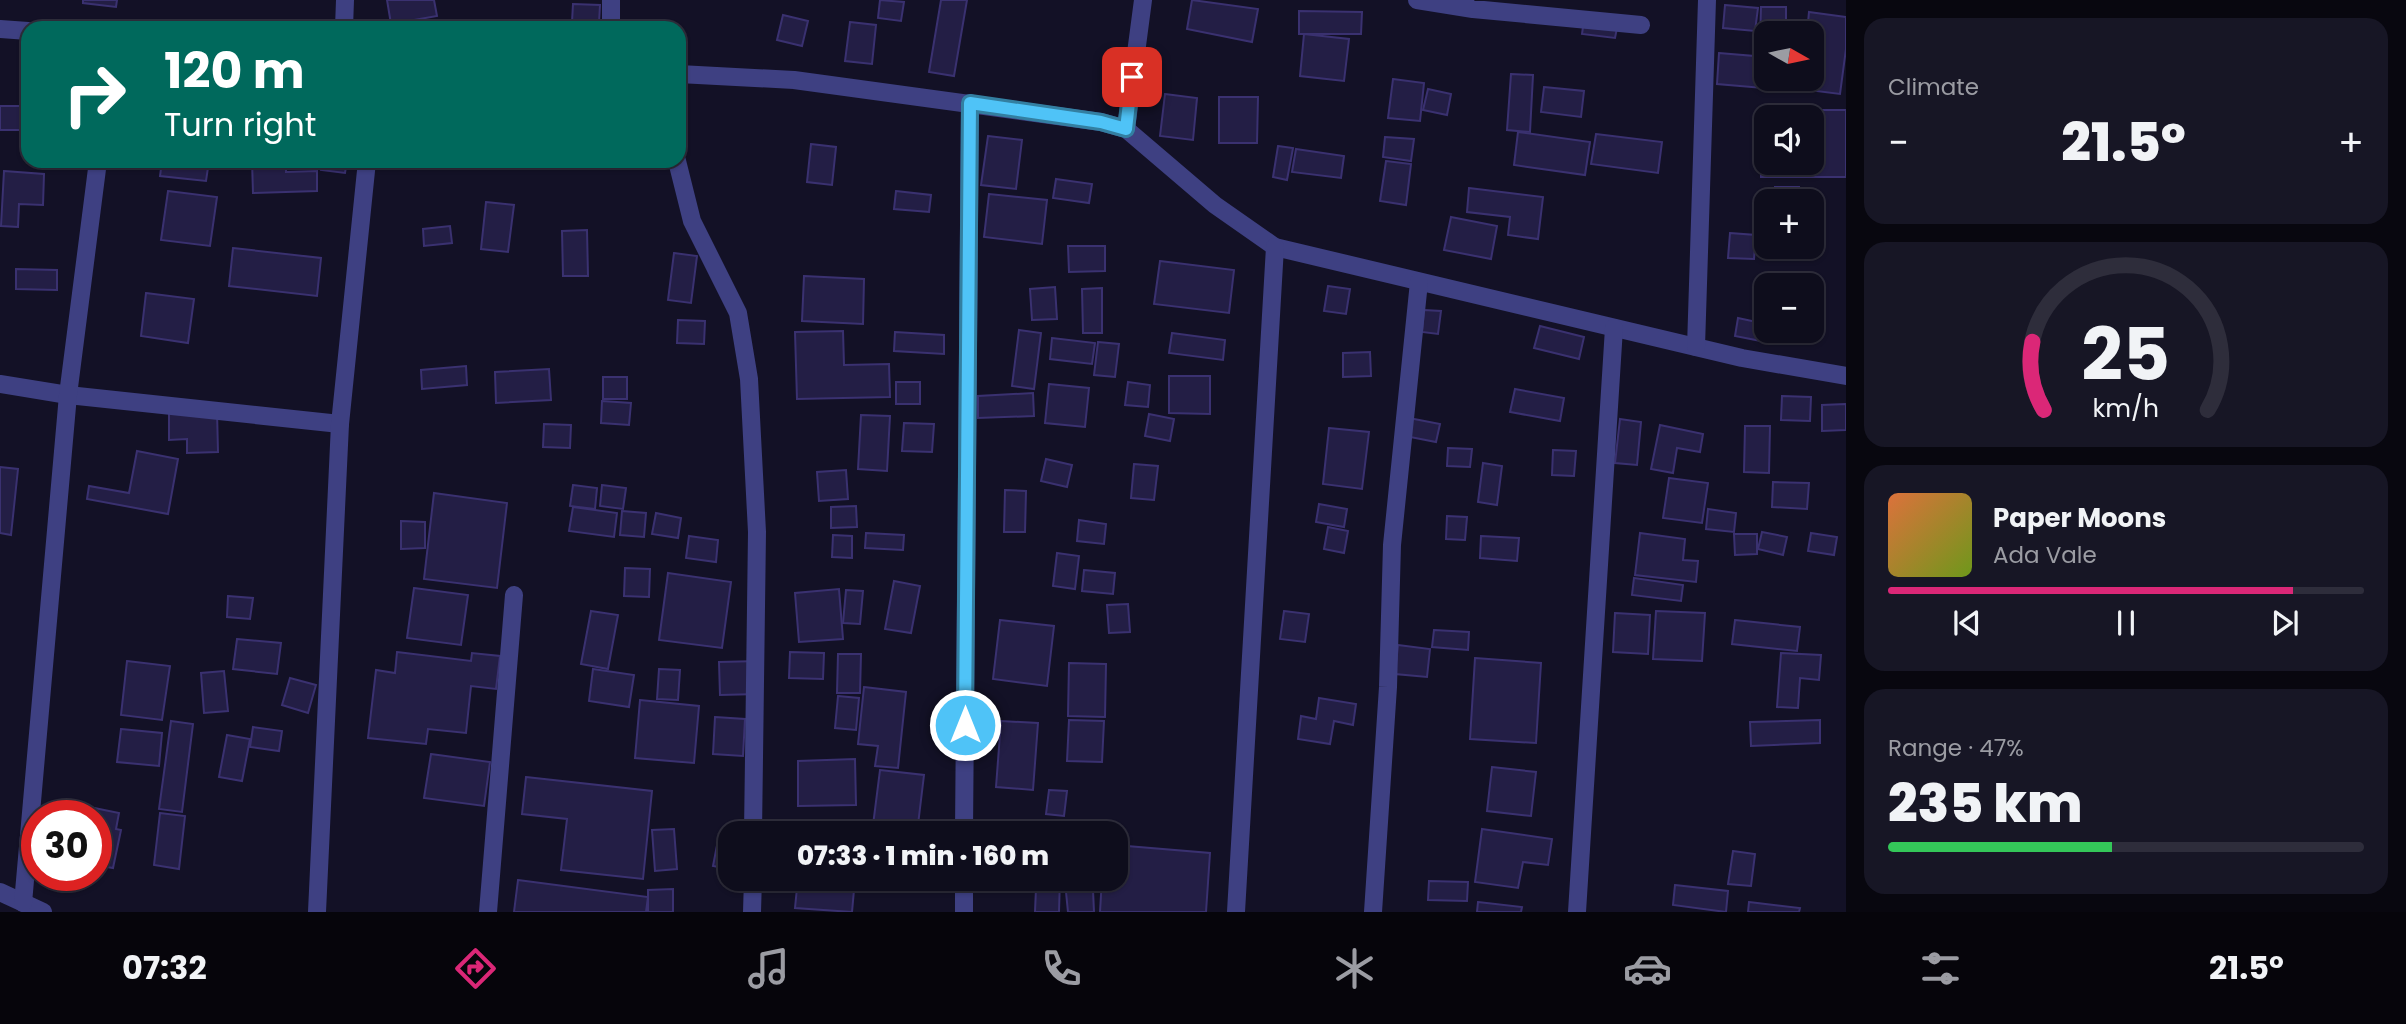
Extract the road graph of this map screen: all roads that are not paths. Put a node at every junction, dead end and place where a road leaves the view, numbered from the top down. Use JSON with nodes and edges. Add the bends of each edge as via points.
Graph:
{"nodes":[{"id":1,"x":345,"y":0,"type":"edge"},
{"id":2,"x":611,"y":0,"type":"edge"},
{"id":3,"x":1143,"y":0,"type":"edge"},
{"id":4,"x":1417,"y":0,"type":"edge"},
{"id":5,"x":1707,"y":0,"type":"edge"},
{"id":6,"x":1473,"y":4,"type":"edge"},
{"id":7,"x":344,"y":21,"type":"edge"},
{"id":8,"x":611,"y":21,"type":"edge"},
{"id":9,"x":1641,"y":25,"type":"dead end"},
{"id":10,"x":0,"y":29,"type":"edge"},
{"id":11,"x":21,"y":30,"type":"edge"},
{"id":12,"x":686,"y":74,"type":"edge"},
{"id":13,"x":970,"y":103,"type":"junction"},
{"id":14,"x":1126,"y":129,"type":"junction"},
{"id":15,"x":97,"y":168,"type":"edge"},
{"id":16,"x":366,"y":168,"type":"edge"},
{"id":17,"x":679,"y":168,"type":"edge"},
{"id":18,"x":1275,"y":247,"type":"junction"},
{"id":19,"x":1419,"y":282,"type":"junction"},
{"id":20,"x":1614,"y":328,"type":"junction"},
{"id":21,"x":1696,"y":347,"type":"junction"},
{"id":22,"x":1846,"y":376,"type":"edge"},
{"id":23,"x":0,"y":384,"type":"edge"},
{"id":24,"x":68,"y":395,"type":"junction"},
{"id":25,"x":340,"y":424,"type":"junction"},
{"id":26,"x":514,"y":595,"type":"dead end"},
{"id":27,"x":753,"y":821,"type":"edge"},
{"id":28,"x":964,"y":821,"type":"edge"},
{"id":29,"x":0,"y":891,"type":"edge"},
{"id":30,"x":753,"y":891,"type":"edge"},
{"id":31,"x":964,"y":891,"type":"edge"},
{"id":32,"x":23,"y":903,"type":"junction"},
{"id":33,"x":43,"y":912,"type":"edge"},
{"id":34,"x":317,"y":912,"type":"edge"},
{"id":35,"x":488,"y":912,"type":"edge"},
{"id":36,"x":752,"y":912,"type":"edge"},
{"id":37,"x":964,"y":912,"type":"edge"},
{"id":38,"x":1236,"y":912,"type":"edge"},
{"id":39,"x":1373,"y":912,"type":"edge"},
{"id":40,"x":1577,"y":912,"type":"edge"}],
"edges":[{"from":1,"to":7,"type":"street"},
{"from":2,"to":8,"type":"street"},
{"from":3,"to":14,"type":"street"},
{"from":4,"to":6,"type":"street"},
{"from":5,"to":21,"type":"street"},
{"from":6,"to":9,"type":"street"},
{"from":10,"to":11,"type":"street"},
{"from":12,"to":13,"type":"street","via":[[794,80]]},
{"from":13,"to":14,"type":"street"},
{"from":13,"to":28,"type":"street"},
{"from":14,"to":18,"type":"street","via":[[1215,205]]},
{"from":15,"to":24,"type":"street"},
{"from":16,"to":25,"type":"street"},
{"from":17,"to":27,"type":"street","via":[[692,220],[738,313],[749,379],[757,532]]},
{"from":18,"to":19,"type":"street"},
{"from":18,"to":38,"type":"street"},
{"from":19,"to":20,"type":"street"},
{"from":19,"to":39,"type":"street","via":[[1392,545]]},
{"from":20,"to":21,"type":"street"},
{"from":20,"to":40,"type":"street"},
{"from":21,"to":22,"type":"street"},
{"from":23,"to":24,"type":"street"},
{"from":24,"to":25,"type":"street"},
{"from":24,"to":32,"type":"street"},
{"from":25,"to":34,"type":"street"},
{"from":26,"to":35,"type":"street"},
{"from":29,"to":32,"type":"street"},
{"from":30,"to":36,"type":"street"},
{"from":31,"to":37,"type":"street"},
{"from":32,"to":33,"type":"street"}]}
